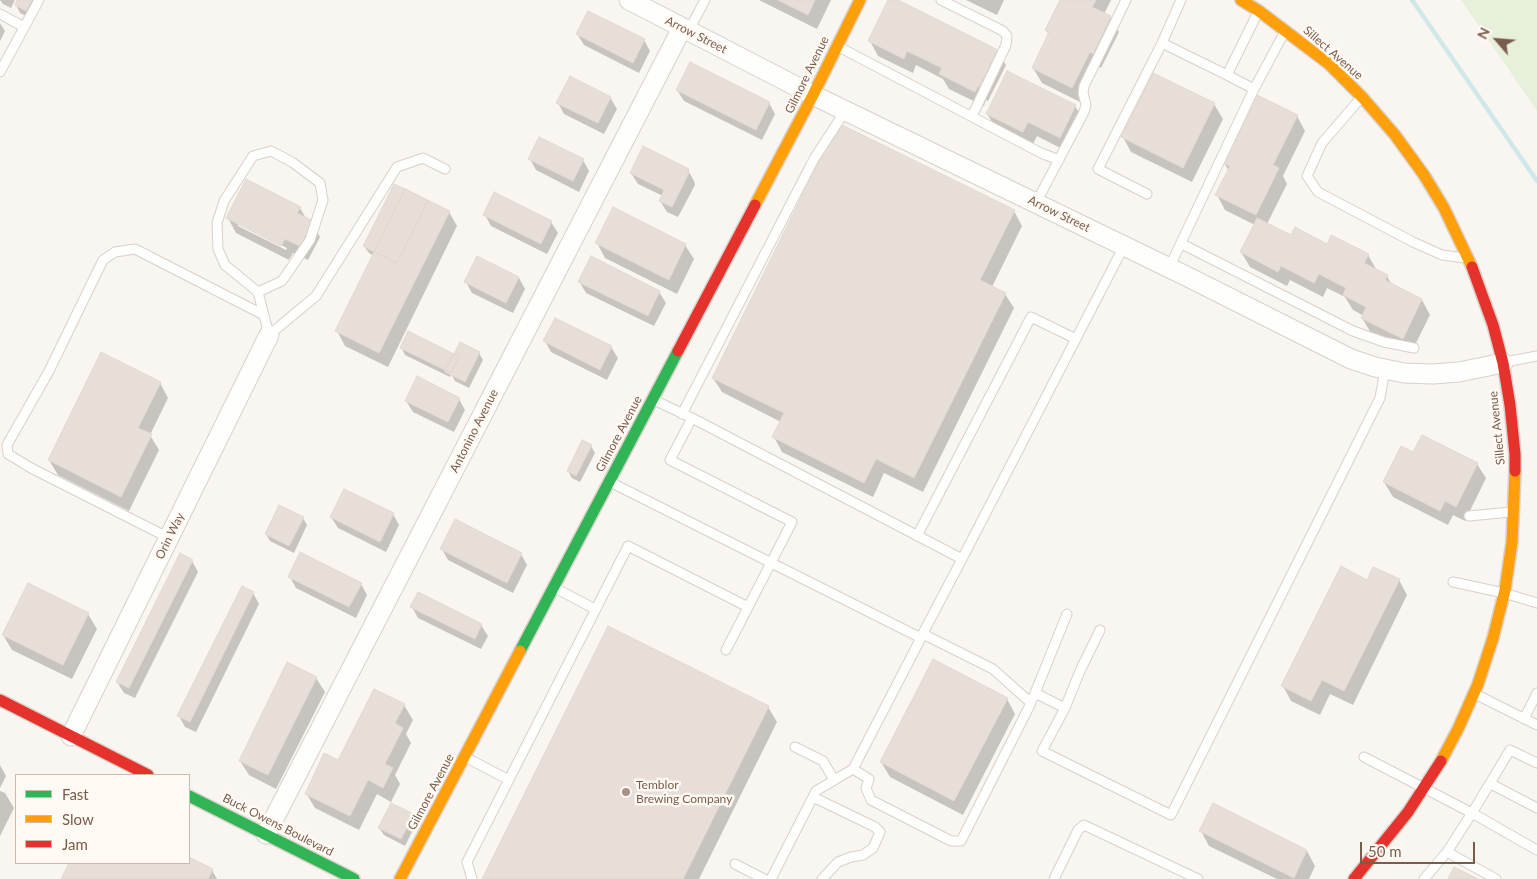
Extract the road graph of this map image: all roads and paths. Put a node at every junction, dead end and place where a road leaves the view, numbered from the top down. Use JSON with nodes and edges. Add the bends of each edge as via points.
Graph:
{"nodes":[{"id":1,"x":39,"y":0,"type":"edge"},
{"id":2,"x":629,"y":0,"type":"edge"},
{"id":3,"x":705,"y":0,"type":"edge"},
{"id":4,"x":860,"y":0,"type":"edge"},
{"id":5,"x":942,"y":0,"type":"edge"},
{"id":6,"x":1126,"y":0,"type":"edge"},
{"id":7,"x":1181,"y":0,"type":"edge"},
{"id":8,"x":1241,"y":0,"type":"edge"},
{"id":9,"x":1259,"y":11,"type":"junction"},
{"id":10,"x":0,"y":14,"type":"edge"},
{"id":11,"x":24,"y":26,"type":"junction"},
{"id":12,"x":685,"y":30,"type":"junction"},
{"id":13,"x":1286,"y":30,"type":"junction"},
{"id":14,"x":1162,"y":43,"type":"junction"},
{"id":15,"x":837,"y":46,"type":"junction"},
{"id":16,"x":0,"y":72,"type":"edge"},
{"id":17,"x":1227,"y":75,"type":"junction"},
{"id":18,"x":1254,"y":89,"type":"junction"},
{"id":19,"x":813,"y":95,"type":"junction"},
{"id":20,"x":1362,"y":96,"type":"junction"},
{"id":21,"x":845,"y":111,"type":"junction"},
{"id":22,"x":972,"y":116,"type":"junction"},
{"id":23,"x":1059,"y":160,"type":"junction"},
{"id":24,"x":445,"y":169,"type":"dead end"},
{"id":25,"x":1147,"y":194,"type":"dead end"},
{"id":26,"x":1036,"y":204,"type":"junction"},
{"id":27,"x":1182,"y":244,"type":"junction"},
{"id":28,"x":1124,"y":246,"type":"junction"},
{"id":29,"x":1468,"y":258,"type":"junction"},
{"id":30,"x":1169,"y":268,"type":"junction"},
{"id":31,"x":258,"y":292,"type":"junction"},
{"id":32,"x":264,"y":315,"type":"junction"},
{"id":33,"x":269,"y":335,"type":"junction"},
{"id":34,"x":1076,"y":339,"type":"junction"},
{"id":35,"x":1414,"y":348,"type":"dead end"},
{"id":36,"x":1537,"y":356,"type":"edge"},
{"id":37,"x":1503,"y":363,"type":"junction"},
{"id":38,"x":1385,"y":369,"type":"junction"},
{"id":39,"x":653,"y":399,"type":"junction"},
{"id":40,"x":682,"y":414,"type":"junction"},
{"id":41,"x":692,"y":418,"type":"junction"},
{"id":42,"x":610,"y":481,"type":"junction"},
{"id":43,"x":1514,"y":512,"type":"junction"},
{"id":44,"x":1469,"y":516,"type":"dead end"},
{"id":45,"x":917,"y":536,"type":"junction"},
{"id":46,"x":169,"y":538,"type":"junction"},
{"id":47,"x":962,"y":559,"type":"junction"},
{"id":48,"x":771,"y":563,"type":"junction"},
{"id":49,"x":1453,"y":582,"type":"dead end"},
{"id":50,"x":554,"y":588,"type":"junction"},
{"id":51,"x":1504,"y":593,"type":"junction"},
{"id":52,"x":1537,"y":603,"type":"edge"},
{"id":53,"x":748,"y":607,"type":"junction"},
{"id":54,"x":595,"y":609,"type":"junction"},
{"id":55,"x":1068,"y":614,"type":"dead end"},
{"id":56,"x":1100,"y":630,"type":"dead end"},
{"id":57,"x":922,"y":636,"type":"junction"},
{"id":58,"x":726,"y":650,"type":"dead end"},
{"id":59,"x":1035,"y":693,"type":"junction"},
{"id":60,"x":1537,"y":693,"type":"edge"},
{"id":61,"x":1474,"y":694,"type":"junction"},
{"id":62,"x":0,"y":700,"type":"edge"},
{"id":63,"x":1031,"y":703,"type":"junction"},
{"id":64,"x":1065,"y":708,"type":"junction"},
{"id":65,"x":1524,"y":719,"type":"junction"},
{"id":66,"x":1537,"y":725,"type":"edge"},
{"id":67,"x":71,"y":736,"type":"junction"},
{"id":68,"x":795,"y":747,"type":"dead end"},
{"id":69,"x":465,"y":757,"type":"junction"},
{"id":70,"x":1364,"y":757,"type":"dead end"},
{"id":71,"x":1537,"y":763,"type":"edge"},
{"id":72,"x":853,"y":769,"type":"junction"},
{"id":73,"x":146,"y":774,"type":"edge"},
{"id":74,"x":510,"y":780,"type":"junction"},
{"id":75,"x":834,"y":780,"type":"junction"},
{"id":76,"x":1490,"y":784,"type":"junction"},
{"id":77,"x":1423,"y":789,"type":"junction"},
{"id":78,"x":190,"y":796,"type":"edge"},
{"id":79,"x":813,"y":797,"type":"junction"},
{"id":80,"x":1537,"y":808,"type":"edge"},
{"id":81,"x":1472,"y":813,"type":"junction"},
{"id":82,"x":266,"y":834,"type":"junction"},
{"id":83,"x":1537,"y":850,"type":"edge"},
{"id":84,"x":1447,"y":852,"type":"junction"},
{"id":85,"x":735,"y":864,"type":"dead end"},
{"id":86,"x":354,"y":879,"type":"edge"},
{"id":87,"x":400,"y":879,"type":"edge"},
{"id":88,"x":472,"y":879,"type":"edge"},
{"id":89,"x":764,"y":879,"type":"edge"},
{"id":90,"x":771,"y":879,"type":"edge"},
{"id":91,"x":822,"y":879,"type":"edge"},
{"id":92,"x":1054,"y":879,"type":"edge"},
{"id":93,"x":1198,"y":879,"type":"edge"},
{"id":94,"x":1354,"y":879,"type":"edge"},
{"id":95,"x":1424,"y":879,"type":"edge"},
{"id":96,"x":1496,"y":879,"type":"edge"}],
"edges":[{"from":1,"to":11,"type":"lane"},
{"from":2,"to":12,"type":"street","name":"Arrow Street"},
{"from":3,"to":12,"type":"lane"},
{"from":4,"to":15,"type":"street","name":"Gilmore Avenue"},
{"from":5,"to":22,"type":"lane","via":[[1007,36],[1006,45]]},
{"from":6,"to":23,"type":"lane","via":[[1084,86],[1084,112]]},
{"from":7,"to":14,"type":"lane"},
{"from":8,"to":9,"type":"street","name":"Sillect Avenue"},
{"from":9,"to":13,"type":"street","name":"Sillect Avenue"},
{"from":9,"to":17,"type":"lane"},
{"from":10,"to":11,"type":"lane"},
{"from":11,"to":16,"type":"lane"},
{"from":12,"to":19,"type":"street","name":"Arrow Street"},
{"from":12,"to":82,"type":"street","name":"Antonino Avenue"},
{"from":13,"to":18,"type":"lane"},
{"from":13,"to":20,"type":"street","name":"Sillect Avenue","via":[[1329,64]]},
{"from":14,"to":17,"type":"lane"},
{"from":14,"to":25,"type":"lane","via":[[1098,169]]},
{"from":15,"to":19,"type":"street","name":"Gilmore Avenue"},
{"from":15,"to":22,"type":"lane"},
{"from":17,"to":18,"type":"lane"},
{"from":18,"to":27,"type":"lane"},
{"from":19,"to":21,"type":"street","name":"Arrow Street"},
{"from":19,"to":39,"type":"street","name":"Gilmore Avenue"},
{"from":20,"to":29,"type":"street","name":"Sillect Avenue","via":[[1396,135],[1424,175]]},
{"from":20,"to":29,"type":"lane","via":[[1322,144],[1307,176],[1318,192],[1413,242],[1442,255]]},
{"from":21,"to":26,"type":"street","name":"Arrow Street"},
{"from":21,"to":40,"type":"lane","via":[[814,159]]},
{"from":22,"to":23,"type":"lane"},
{"from":23,"to":26,"type":"lane"},
{"from":24,"to":33,"type":"lane","via":[[423,158],[397,167],[316,296]]},
{"from":26,"to":28,"type":"street","name":"Arrow Street"},
{"from":27,"to":30,"type":"lane"},
{"from":27,"to":35,"type":"lane","via":[[1354,331]]},
{"from":28,"to":30,"type":"street","name":"Arrow Street"},
{"from":28,"to":34,"type":"lane"},
{"from":29,"to":37,"type":"street","name":"Sillect Avenue","via":[[1490,316]]},
{"from":30,"to":38,"type":"street","name":"Arrow Street","via":[[1351,359]]},
{"from":31,"to":31,"type":"lane","via":[[225,265],[218,249],[217,223],[224,201],[253,156],[271,151],[320,183],[323,200],[310,240],[282,281]]},
{"from":31,"to":32,"type":"lane"},
{"from":32,"to":33,"type":"lane"},
{"from":32,"to":46,"type":"lane","via":[[135,249],[115,252],[103,260],[49,371],[7,445],[8,454],[31,468]]},
{"from":33,"to":46,"type":"street","name":"Orin Way"},
{"from":34,"to":45,"type":"lane","via":[[1031,317]]},
{"from":34,"to":47,"type":"lane"},
{"from":36,"to":37,"type":"lane"},
{"from":37,"to":38,"type":"street","name":"Arrow Street","via":[[1433,374]]},
{"from":37,"to":43,"type":"street","name":"Sillect Avenue","via":[[1515,454]]},
{"from":38,"to":64,"type":"lane","via":[[1380,398],[1172,815],[1042,751]]},
{"from":39,"to":40,"type":"lane"},
{"from":39,"to":42,"type":"street","name":"Gilmore Avenue"},
{"from":40,"to":41,"type":"lane"},
{"from":41,"to":45,"type":"lane"},
{"from":41,"to":48,"type":"lane","via":[[670,460],[792,522]]},
{"from":42,"to":48,"type":"lane"},
{"from":42,"to":50,"type":"street","name":"Gilmore Avenue"},
{"from":43,"to":44,"type":"lane"},
{"from":43,"to":51,"type":"street","name":"Sillect Avenue"},
{"from":45,"to":47,"type":"lane"},
{"from":46,"to":67,"type":"street","name":"Orin Way"},
{"from":47,"to":57,"type":"lane"},
{"from":48,"to":53,"type":"lane"},
{"from":48,"to":57,"type":"lane"},
{"from":49,"to":51,"type":"lane"},
{"from":50,"to":54,"type":"lane"},
{"from":50,"to":69,"type":"street","name":"Gilmore Avenue"},
{"from":51,"to":52,"type":"lane"},
{"from":51,"to":61,"type":"street","name":"Sillect Avenue","via":[[1494,638]]},
{"from":53,"to":54,"type":"lane","via":[[628,546]]},
{"from":53,"to":58,"type":"lane"},
{"from":54,"to":74,"type":"lane"},
{"from":55,"to":59,"type":"lane"},
{"from":56,"to":64,"type":"lane"},
{"from":57,"to":63,"type":"lane","via":[[993,670]]},
{"from":57,"to":72,"type":"lane"},
{"from":59,"to":63,"type":"lane"},
{"from":59,"to":64,"type":"lane"},
{"from":60,"to":65,"type":"lane"},
{"from":61,"to":65,"type":"lane"},
{"from":61,"to":77,"type":"street","name":"Sillect Avenue","via":[[1435,772]]},
{"from":62,"to":67,"type":"street"},
{"from":63,"to":72,"type":"lane","via":[[961,841],[951,841],[871,800],[866,788],[868,779]]},
{"from":65,"to":66,"type":"lane"},
{"from":67,"to":73,"type":"street"},
{"from":68,"to":75,"type":"lane","via":[[823,760]]},
{"from":69,"to":74,"type":"lane"},
{"from":69,"to":87,"type":"street","name":"Gilmore Avenue"},
{"from":70,"to":77,"type":"lane"},
{"from":71,"to":76,"type":"lane","via":[[1510,750]]},
{"from":72,"to":75,"type":"lane"},
{"from":74,"to":88,"type":"lane","via":[[468,862]]},
{"from":75,"to":79,"type":"lane","via":[[816,791]]},
{"from":76,"to":80,"type":"lane"},
{"from":76,"to":81,"type":"lane"},
{"from":77,"to":81,"type":"lane"},
{"from":77,"to":94,"type":"street","name":"Sillect Avenue"},
{"from":78,"to":82,"type":"street","name":"Buck Owens Boulevard"},
{"from":79,"to":90,"type":"lane"},
{"from":79,"to":91,"type":"lane","via":[[880,832],[873,848],[863,855],[838,862]]},
{"from":81,"to":83,"type":"lane"},
{"from":81,"to":84,"type":"lane"},
{"from":82,"to":86,"type":"street","name":"Buck Owens Boulevard"},
{"from":84,"to":95,"type":"lane"},
{"from":84,"to":96,"type":"lane"},
{"from":85,"to":89,"type":"lane"},
{"from":92,"to":93,"type":"lane","via":[[1078,830],[1084,825]]}]}
